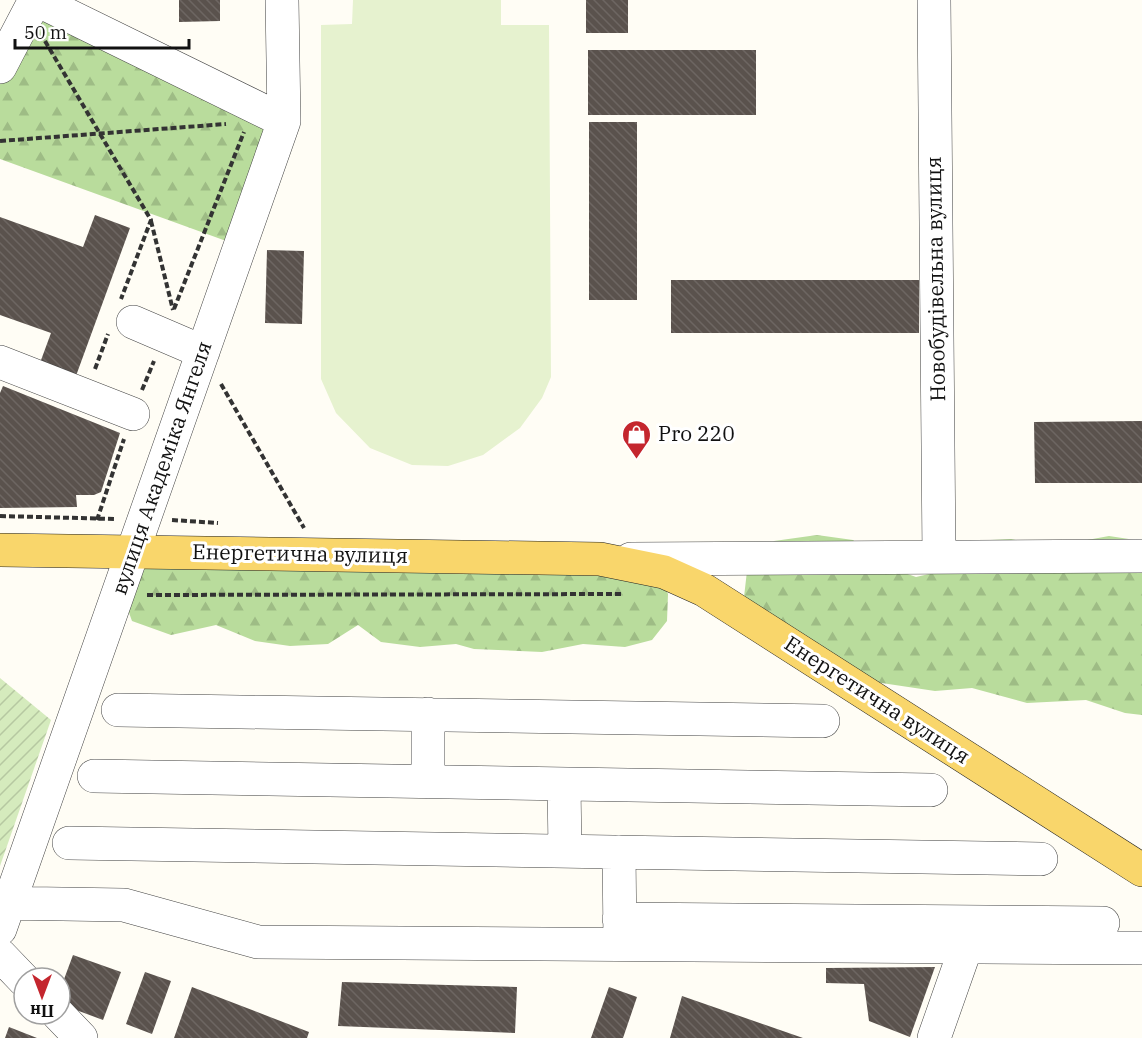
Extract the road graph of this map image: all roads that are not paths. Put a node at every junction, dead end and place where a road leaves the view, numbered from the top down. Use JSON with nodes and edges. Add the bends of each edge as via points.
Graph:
{"nodes":[{"id":1,"x":282,"y":0,"type":"edge"},
{"id":2,"x":934,"y":0,"type":"edge"},
{"id":3,"x":34,"y":4,"type":"edge"},
{"id":4,"x":0,"y":67,"type":"edge"},
{"id":5,"x":284,"y":121,"type":"junction"},
{"id":6,"x":120,"y":319,"type":"road end"},
{"id":7,"x":203,"y":352,"type":"junction"},
{"id":8,"x":0,"y":362,"type":"edge"},
{"id":9,"x":133,"y":414,"type":"road end"},
{"id":10,"x":0,"y":550,"type":"edge"},
{"id":11,"x":133,"y":551,"type":"junction"},
{"id":12,"x":1142,"y":556,"type":"edge"},
{"id":13,"x":939,"y":557,"type":"junction"},
{"id":14,"x":600,"y":559,"type":"junction"},
{"id":15,"x":118,"y":710,"type":"dead end"},
{"id":16,"x":428,"y":714,"type":"junction"},
{"id":17,"x":823,"y":720,"type":"dead end"},
{"id":18,"x":94,"y":776,"type":"dead end"},
{"id":19,"x":428,"y":782,"type":"junction"},
{"id":20,"x":564,"y":784,"type":"junction"},
{"id":21,"x":931,"y":790,"type":"dead end"},
{"id":22,"x":69,"y":843,"type":"dead end"},
{"id":23,"x":565,"y":851,"type":"junction"},
{"id":24,"x":619,"y":852,"type":"junction"},
{"id":25,"x":1041,"y":859,"type":"dead end"},
{"id":26,"x":1142,"y":870,"type":"edge"},
{"id":27,"x":3,"y":912,"type":"edge"},
{"id":28,"x":1103,"y":923,"type":"dead end"},
{"id":29,"x":620,"y":932,"type":"junction"},
{"id":30,"x":966,"y":947,"type":"junction"},
{"id":31,"x":1142,"y":948,"type":"edge"},
{"id":32,"x":0,"y":956,"type":"edge"},
{"id":33,"x":12,"y":968,"type":"edge"},
{"id":34,"x":70,"y":1026,"type":"edge"},
{"id":35,"x":81,"y":1038,"type":"edge"},
{"id":36,"x":934,"y":1038,"type":"edge"}],
"edges":[{"from":1,"to":5,"type":"street","name":"вулиця Академіка Янгеля"},
{"from":2,"to":13,"type":"street","name":"Новобудівельна вулиця"},
{"from":3,"to":4,"type":"street"},
{"from":3,"to":5,"type":"street"},
{"from":5,"to":7,"type":"street","name":"вулиця Академіка Янгеля"},
{"from":6,"to":7,"type":"street","via":[[169,324]]},
{"from":7,"to":11,"type":"street","name":"вулиця Академіка Янгеля"},
{"from":8,"to":9,"type":"street"},
{"from":10,"to":11,"type":"main road","name":"Енергетична вулиця"},
{"from":11,"to":14,"type":"main road","name":"Енергетична вулиця"},
{"from":11,"to":27,"type":"street","name":"вулиця Академіка Янгеля"},
{"from":12,"to":13,"type":"street","name":"Енергетична вулиця"},
{"from":13,"to":14,"type":"street","name":"Енергетична вулиця"},
{"from":14,"to":26,"type":"main road","name":"Енергетична вулиця","via":[[664,572],[704,590]]},
{"from":15,"to":16,"type":"street"},
{"from":16,"to":17,"type":"street"},
{"from":16,"to":19,"type":"street"},
{"from":18,"to":19,"type":"street"},
{"from":19,"to":20,"type":"street"},
{"from":20,"to":21,"type":"street"},
{"from":20,"to":23,"type":"street"},
{"from":22,"to":23,"type":"street"},
{"from":23,"to":24,"type":"street"},
{"from":24,"to":25,"type":"street"},
{"from":24,"to":29,"type":"street"},
{"from":27,"to":29,"type":"street","via":[[124,905],[258,942]]},
{"from":28,"to":29,"type":"street"},
{"from":29,"to":30,"type":"street"},
{"from":30,"to":31,"type":"street"},
{"from":30,"to":36,"type":"street"},
{"from":32,"to":33,"type":"street"},
{"from":34,"to":35,"type":"street"}]}
